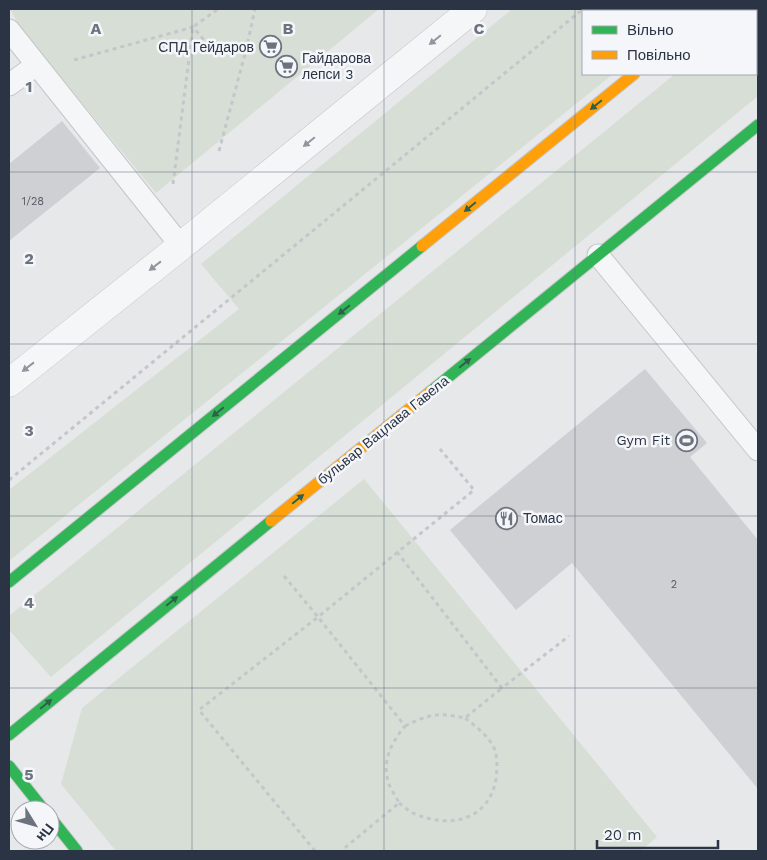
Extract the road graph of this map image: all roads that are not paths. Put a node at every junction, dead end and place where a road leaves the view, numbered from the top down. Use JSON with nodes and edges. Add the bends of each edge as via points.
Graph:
{"nodes":[{"id":1,"x":473,"y":9,"type":"edge"},
{"id":2,"x":9,"y":30,"type":"edge"},
{"id":3,"x":38,"y":67,"type":"junction"},
{"id":4,"x":633,"y":75,"type":"edge"},
{"id":5,"x":9,"y":85,"type":"edge"},
{"id":6,"x":758,"y":125,"type":"edge"},
{"id":7,"x":181,"y":246,"type":"junction"},
{"id":8,"x":598,"y":255,"type":"junction"},
{"id":9,"x":9,"y":383,"type":"edge"},
{"id":10,"x":758,"y":450,"type":"edge"},
{"id":11,"x":9,"y":582,"type":"edge"},
{"id":12,"x":9,"y":735,"type":"edge"},
{"id":13,"x":9,"y":766,"type":"edge"},
{"id":14,"x":36,"y":800,"type":"edge"},
{"id":15,"x":60,"y":830,"type":"edge"},
{"id":16,"x":77,"y":851,"type":"edge"}],
"edges":[{"from":1,"to":7,"type":"street","one_way":true},
{"from":2,"to":3,"type":"lane"},
{"from":3,"to":5,"type":"lane"},
{"from":3,"to":7,"type":"lane"},
{"from":4,"to":11,"type":"street","one_way":true},
{"from":6,"to":8,"type":"street","name":"бульвар Вацлава Гавела"},
{"from":7,"to":9,"type":"street","one_way":true},
{"from":8,"to":10,"type":"lane"},
{"from":12,"to":8,"type":"street","name":"бульвар Вацлава Гавела","one_way":true},
{"from":13,"to":14,"type":"street"},
{"from":15,"to":16,"type":"street"}]}
